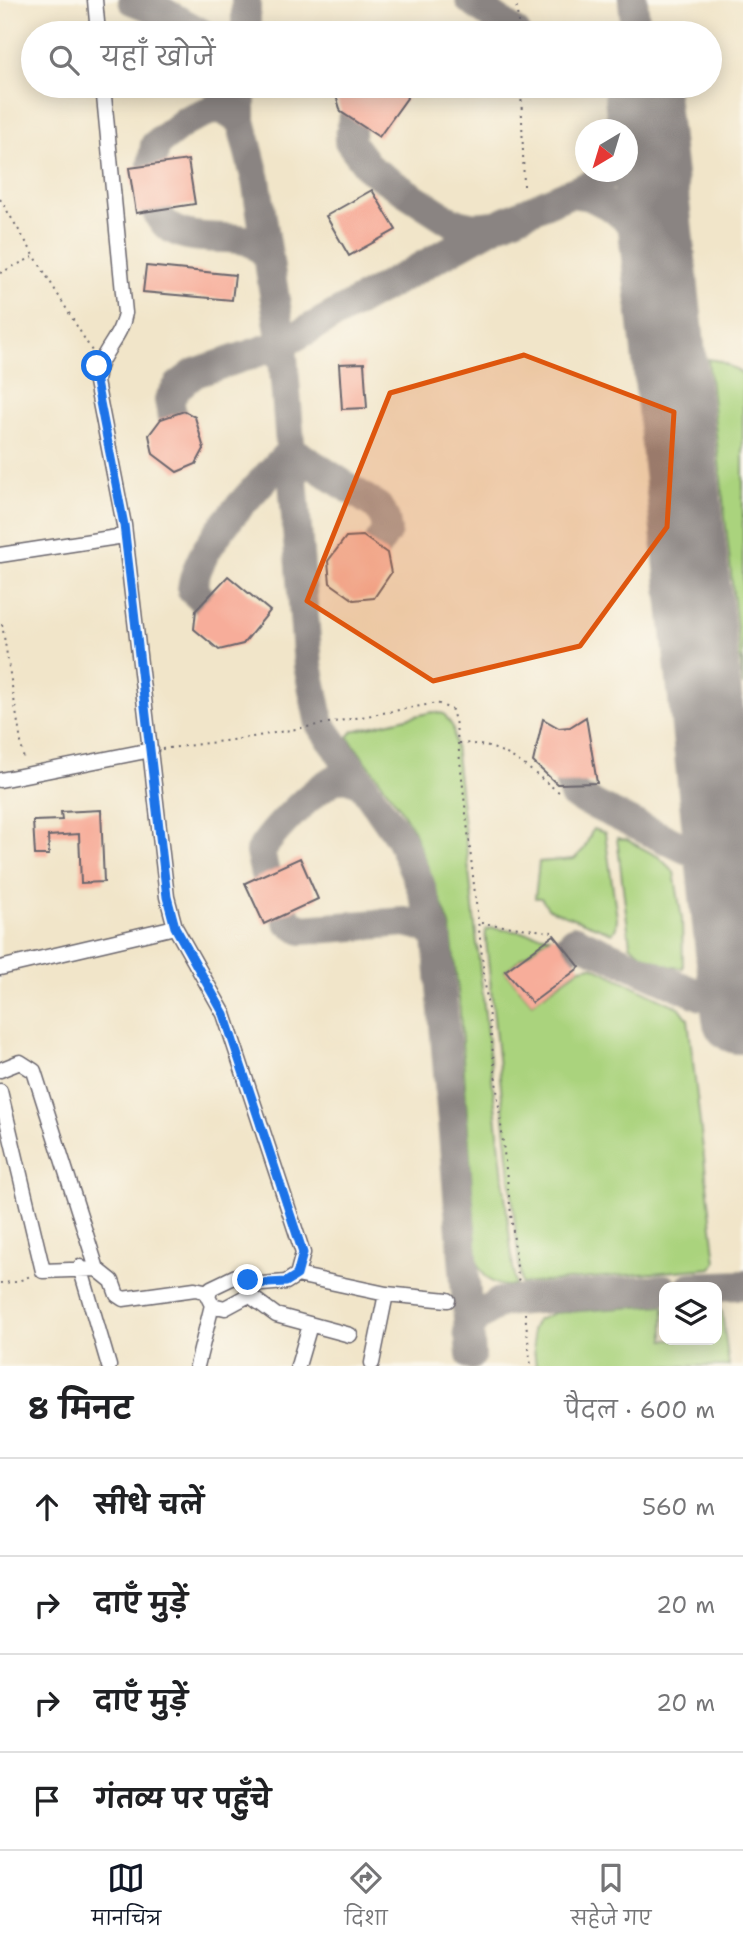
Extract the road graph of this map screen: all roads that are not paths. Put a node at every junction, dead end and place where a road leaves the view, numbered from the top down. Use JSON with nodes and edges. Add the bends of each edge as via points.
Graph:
{"nodes":[{"id":1,"x":95,"y":0,"type":"edge"},
{"id":2,"x":97,"y":21,"type":"edge"},
{"id":3,"x":104,"y":98,"type":"edge"},
{"id":4,"x":124,"y":536,"type":"junction"},
{"id":5,"x":0,"y":555,"type":"edge"},
{"id":6,"x":151,"y":750,"type":"junction"},
{"id":7,"x":0,"y":780,"type":"edge"},
{"id":8,"x":175,"y":927,"type":"junction"},
{"id":9,"x":0,"y":968,"type":"edge"},
{"id":10,"x":0,"y":1070,"type":"edge"},
{"id":11,"x":0,"y":1091,"type":"edge"},
{"id":12,"x":79,"y":1267,"type":"junction"},
{"id":13,"x":97,"y":1269,"type":"junction"},
{"id":14,"x":297,"y":1275,"type":"junction"},
{"id":15,"x":250,"y":1290,"type":"junction"},
{"id":16,"x":386,"y":1294,"type":"junction"},
{"id":17,"x":210,"y":1298,"type":"junction"},
{"id":18,"x":448,"y":1300,"type":"dead end"},
{"id":19,"x":310,"y":1325,"type":"junction"},
{"id":20,"x":350,"y":1335,"type":"dead end"},
{"id":21,"x":372,"y":1363,"type":"dead end"},
{"id":22,"x":109,"y":1366,"type":"edge"},
{"id":23,"x":197,"y":1366,"type":"edge"},
{"id":24,"x":298,"y":1366,"type":"edge"}],
"edges":[{"from":1,"to":2,"type":"street"},
{"from":3,"to":4,"type":"street","via":[[125,313],[122,329],[97,366],[96,382]]},
{"from":4,"to":5,"type":"street"},
{"from":4,"to":6,"type":"street"},
{"from":6,"to":7,"type":"street"},
{"from":6,"to":8,"type":"street","via":[[167,897]]},
{"from":8,"to":9,"type":"street"},
{"from":8,"to":14,"type":"street","via":[[224,1014],[303,1253]]},
{"from":10,"to":13,"type":"street","via":[[20,1062],[34,1071]]},
{"from":11,"to":12,"type":"street","via":[[43,1271]]},
{"from":12,"to":13,"type":"street"},
{"from":12,"to":22,"type":"street"},
{"from":13,"to":17,"type":"street","via":[[123,1299],[195,1289]]},
{"from":14,"to":15,"type":"street"},
{"from":14,"to":16,"type":"street"},
{"from":15,"to":17,"type":"street","via":[[225,1308]]},
{"from":15,"to":17,"type":"street","via":[[245,1278],[236,1276],[214,1285]]},
{"from":15,"to":19,"type":"street","via":[[276,1315]]},
{"from":16,"to":18,"type":"street"},
{"from":16,"to":21,"type":"street"},
{"from":17,"to":23,"type":"street"},
{"from":19,"to":20,"type":"street"},
{"from":19,"to":24,"type":"street"}]}
